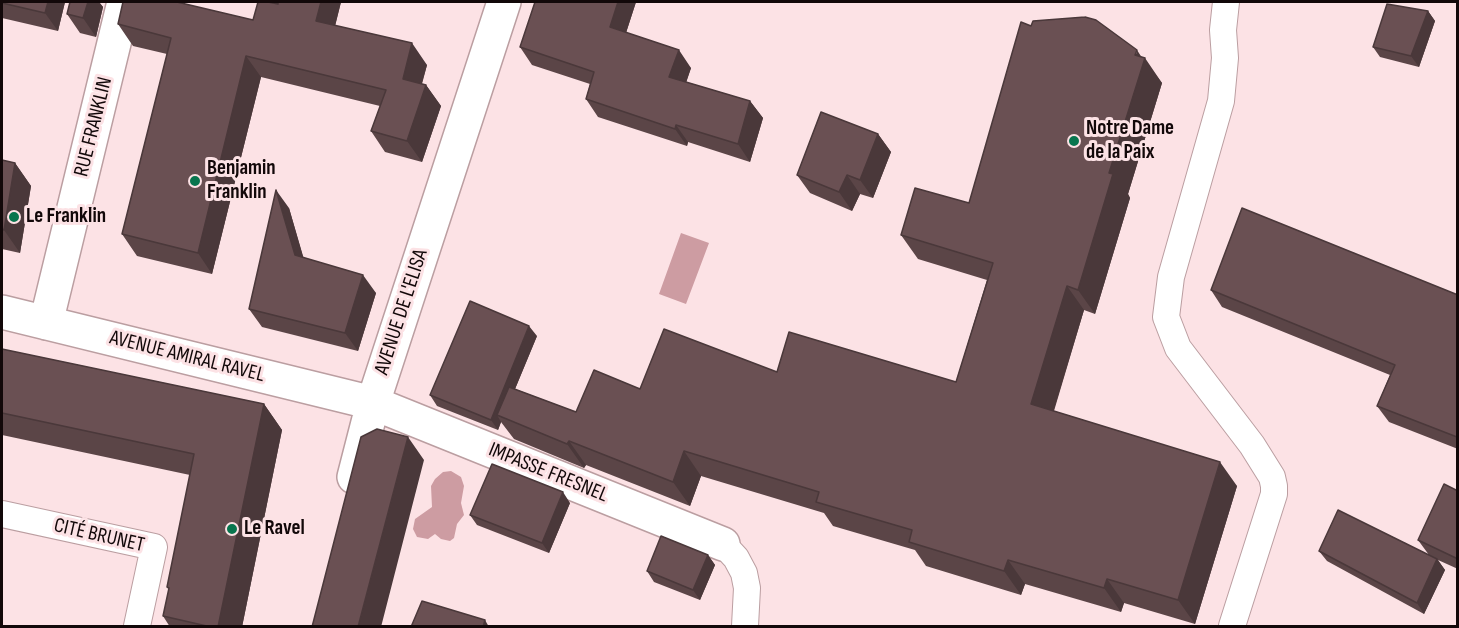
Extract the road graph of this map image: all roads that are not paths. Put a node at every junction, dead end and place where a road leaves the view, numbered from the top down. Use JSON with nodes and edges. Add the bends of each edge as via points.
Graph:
{"nodes":[{"id":1,"x":124,"y":2,"type":"edge"},
{"id":2,"x":504,"y":2,"type":"edge"},
{"id":3,"x":1226,"y":2,"type":"edge"},
{"id":4,"x":2,"y":312,"type":"edge"},
{"id":5,"x":46,"y":323,"type":"junction"},
{"id":6,"x":373,"y":403,"type":"junction"},
{"id":7,"x":347,"y":504,"type":"edge"},
{"id":8,"x":2,"y":514,"type":"edge"},
{"id":9,"x":723,"y":543,"type":"joint"},
{"id":10,"x":137,"y":627,"type":"edge"},
{"id":11,"x":745,"y":627,"type":"edge"},
{"id":12,"x":1232,"y":627,"type":"edge"}],
"edges":[{"from":1,"to":5,"type":"street","name":"RUE FRANKLIN"},
{"from":2,"to":6,"type":"street","name":"AVENUE DE L'ELISA"},
{"from":3,"to":12,"type":"lane","via":[[1221,101],[1171,277],[1166,316],[1178,348],[1252,445],[1274,486]]},
{"from":4,"to":5,"type":"street","name":"AVENUE AMIRAL RAVEL"},
{"from":5,"to":6,"type":"street","name":"AVENUE AMIRAL RAVEL"},
{"from":6,"to":7,"type":"street","name":"AVENUE DE L'ELISA"},
{"from":6,"to":9,"type":"street","name":"IMPASSE FRESNEL"},
{"from":8,"to":10,"type":"lane","name":"CITÉ BRUNET","via":[[154,547]]},
{"from":9,"to":11,"type":"lane","via":[[744,573]]}]}
